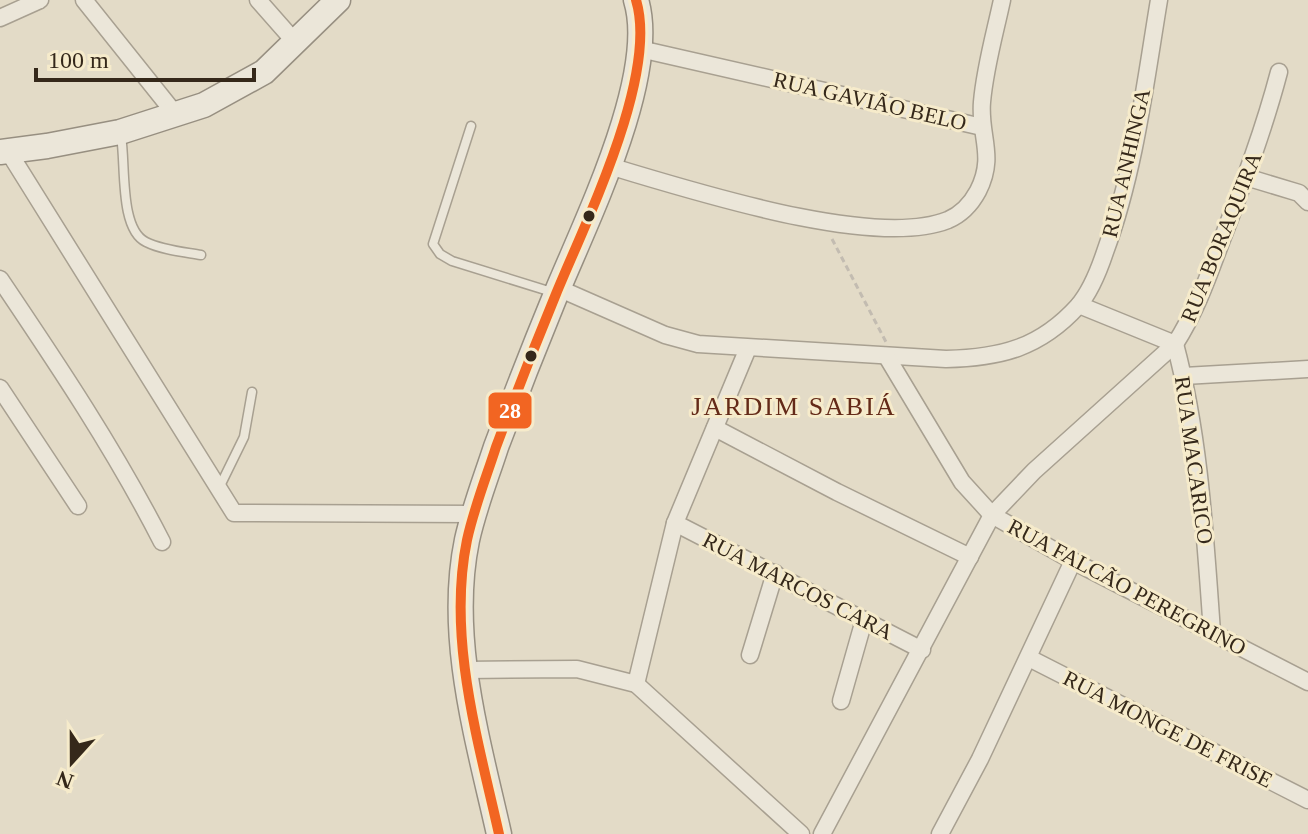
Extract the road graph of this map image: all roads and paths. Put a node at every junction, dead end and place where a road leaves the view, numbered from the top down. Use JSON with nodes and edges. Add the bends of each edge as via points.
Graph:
{"nodes":[{"id":1,"x":40,"y":0,"type":"edge"},
{"id":2,"x":84,"y":0,"type":"edge"},
{"id":3,"x":258,"y":0,"type":"edge"},
{"id":4,"x":338,"y":0,"type":"edge"},
{"id":5,"x":636,"y":0,"type":"edge"},
{"id":6,"x":1002,"y":0,"type":"edge"},
{"id":7,"x":1159,"y":0,"type":"edge"},
{"id":8,"x":0,"y":18,"type":"edge"},
{"id":9,"x":295,"y":42,"type":"junction"},
{"id":10,"x":640,"y":49,"type":"junction"},
{"id":11,"x":1279,"y":72,"type":"dead end"},
{"id":12,"x":176,"y":115,"type":"junction"},
{"id":13,"x":471,"y":126,"type":"dead end"},
{"id":14,"x":982,"y":127,"type":"junction"},
{"id":15,"x":120,"y":132,"type":"junction"},
{"id":16,"x":4,"y":152,"type":"edge"},
{"id":17,"x":609,"y":166,"type":"junction"},
{"id":18,"x":1246,"y":177,"type":"junction"},
{"id":19,"x":1308,"y":202,"type":"edge"},
{"id":20,"x":829,"y":234,"type":"dead end"},
{"id":21,"x":201,"y":255,"type":"dead end"},
{"id":22,"x":0,"y":279,"type":"edge"},
{"id":23,"x":557,"y":291,"type":"junction"},
{"id":24,"x":1079,"y":305,"type":"junction"},
{"id":25,"x":1175,"y":344,"type":"junction"},
{"id":26,"x":748,"y":348,"type":"junction"},
{"id":27,"x":886,"y":349,"type":"junction"},
{"id":28,"x":1308,"y":369,"type":"edge"},
{"id":29,"x":1184,"y":376,"type":"junction"},
{"id":30,"x":0,"y":388,"type":"edge"},
{"id":31,"x":252,"y":392,"type":"dead end"},
{"id":32,"x":715,"y":428,"type":"junction"},
{"id":33,"x":219,"y":488,"type":"junction"},
{"id":34,"x":78,"y":506,"type":"dead end"},
{"id":35,"x":474,"y":514,"type":"junction"},
{"id":36,"x":992,"y":515,"type":"junction"},
{"id":37,"x":675,"y":523,"type":"junction"},
{"id":38,"x":162,"y":542,"type":"dead end"},
{"id":39,"x":970,"y":557,"type":"junction"},
{"id":40,"x":1073,"y":561,"type":"junction"},
{"id":41,"x":775,"y":573,"type":"junction"},
{"id":42,"x":864,"y":620,"type":"junction"},
{"id":43,"x":1212,"y":632,"type":"junction"},
{"id":44,"x":922,"y":650,"type":"junction"},
{"id":45,"x":750,"y":655,"type":"dead end"},
{"id":46,"x":1029,"y":658,"type":"junction"},
{"id":47,"x":465,"y":670,"type":"junction"},
{"id":48,"x":1308,"y":682,"type":"edge"},
{"id":49,"x":636,"y":684,"type":"junction"},
{"id":50,"x":841,"y":701,"type":"dead end"},
{"id":51,"x":1308,"y":800,"type":"edge"},
{"id":52,"x":499,"y":834,"type":"edge"},
{"id":53,"x":801,"y":834,"type":"edge"},
{"id":54,"x":822,"y":834,"type":"edge"},
{"id":55,"x":940,"y":834,"type":"edge"}],
"edges":[{"from":1,"to":8,"type":"street"},
{"from":2,"to":12,"type":"street"},
{"from":3,"to":9,"type":"street"},
{"from":4,"to":9,"type":"main road"},
{"from":5,"to":10,"type":"main road"},
{"from":6,"to":14,"type":"street"},
{"from":7,"to":24,"type":"street","name":"RUA ANHINGA","via":[[1117,221]]},
{"from":9,"to":12,"type":"main road","via":[[264,72]]},
{"from":10,"to":14,"type":"street","name":"RUA GAVIÃO BELO"},
{"from":10,"to":17,"type":"main road"},
{"from":11,"to":18,"type":"street","name":"RUA BORAQUIRA"},
{"from":12,"to":15,"type":"main road"},
{"from":13,"to":23,"type":"lane","via":[[433,244],[452,261]]},
{"from":14,"to":17,"type":"street","name":"RUA GAVIÃO BELO","via":[[987,162],[970,203],[950,219],[920,226],[823,221]]},
{"from":15,"to":16,"type":"main road"},
{"from":15,"to":21,"type":"lane","via":[[134,232],[144,242]]},
{"from":16,"to":33,"type":"street"},
{"from":17,"to":23,"type":"main road"},
{"from":18,"to":19,"type":"street","via":[[1299,193]]},
{"from":18,"to":25,"type":"street","name":"RUA BORAQUIRA","via":[[1194,311]]},
{"from":20,"to":27,"type":"path"},
{"from":22,"to":38,"type":"street","via":[[130,479]]},
{"from":23,"to":26,"type":"street","via":[[665,335]]},
{"from":23,"to":35,"type":"main road"},
{"from":24,"to":25,"type":"street","name":"RUA MACARICO"},
{"from":24,"to":27,"type":"street","name":"RUA ANHINGA","via":[[1040,337],[1011,352],[984,358]]},
{"from":25,"to":29,"type":"street","name":"RUA MACARICO"},
{"from":25,"to":36,"type":"street","name":"RUA BORAQUIRA"},
{"from":26,"to":27,"type":"street"},
{"from":26,"to":32,"type":"street"},
{"from":27,"to":36,"type":"street","name":"RUA FALCÃO PEREGRINO","via":[[962,482]]},
{"from":28,"to":29,"type":"street"},
{"from":29,"to":43,"type":"street","name":"RUA MACARICO","via":[[1198,463]]},
{"from":30,"to":34,"type":"street"},
{"from":31,"to":33,"type":"lane","via":[[244,437]]},
{"from":32,"to":37,"type":"street"},
{"from":32,"to":39,"type":"street"},
{"from":33,"to":35,"type":"street","via":[[234,513]]},
{"from":35,"to":47,"type":"main road","via":[[462,596]]},
{"from":36,"to":39,"type":"street","name":"RUA BORAQUIRA"},
{"from":36,"to":40,"type":"street","name":"RUA FALCÃO PEREGRINO"},
{"from":37,"to":41,"type":"street","name":"RUA MARCOS CARA"},
{"from":37,"to":49,"type":"street"},
{"from":39,"to":44,"type":"street","name":"RUA BORAQUIRA"},
{"from":40,"to":43,"type":"street","name":"RUA FALCÃO PEREGRINO"},
{"from":40,"to":46,"type":"street"},
{"from":41,"to":42,"type":"street","name":"RUA MARCOS CARA"},
{"from":41,"to":45,"type":"street"},
{"from":42,"to":44,"type":"street","name":"RUA MARCOS CARA"},
{"from":42,"to":50,"type":"street"},
{"from":43,"to":48,"type":"street","name":"RUA FALCÃO PEREGRINO"},
{"from":44,"to":54,"type":"street","name":"RUA BORAQUIRA"},
{"from":46,"to":51,"type":"street","name":"RUA MONGE DE FRISE"},
{"from":46,"to":55,"type":"street"},
{"from":47,"to":49,"type":"street","via":[[577,669]]},
{"from":47,"to":52,"type":"main road"},
{"from":49,"to":53,"type":"street"}]}
